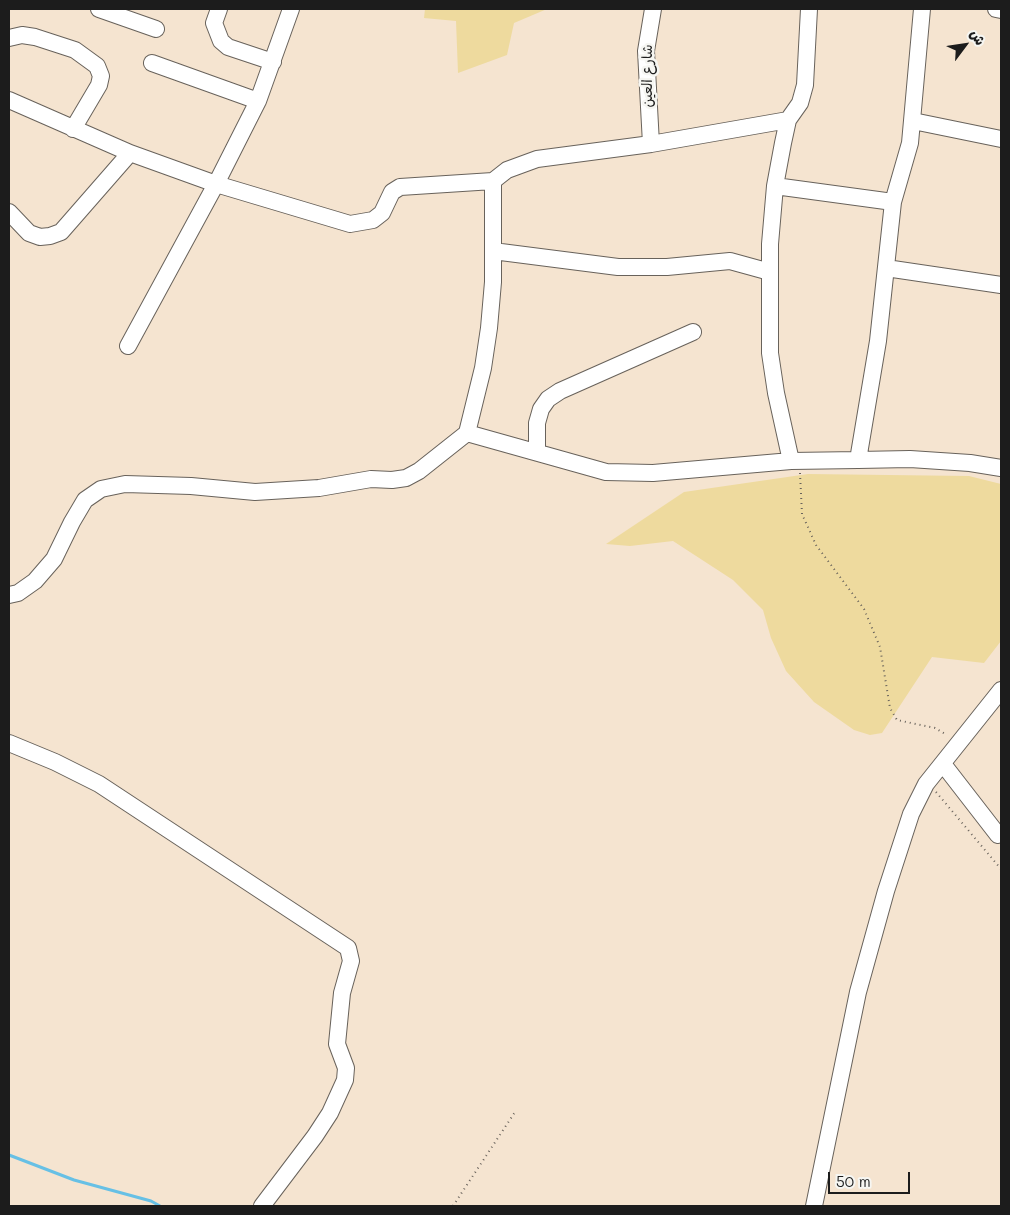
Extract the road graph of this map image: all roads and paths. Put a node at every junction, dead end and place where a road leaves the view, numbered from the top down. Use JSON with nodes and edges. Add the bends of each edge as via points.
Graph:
{"nodes":[{"id":1,"x":99,"y":9,"type":"edge"},
{"id":2,"x":219,"y":9,"type":"edge"},
{"id":3,"x":292,"y":9,"type":"edge"},
{"id":4,"x":653,"y":9,"type":"edge"},
{"id":5,"x":809,"y":9,"type":"edge"},
{"id":6,"x":922,"y":9,"type":"edge"},
{"id":7,"x":996,"y":9,"type":"edge"},
{"id":8,"x":1001,"y":10,"type":"edge"},
{"id":9,"x":156,"y":29,"type":"dead end"},
{"id":10,"x":9,"y":38,"type":"edge"},
{"id":11,"x":273,"y":62,"type":"junction"},
{"id":12,"x":152,"y":63,"type":"dead end"},
{"id":13,"x":9,"y":100,"type":"edge"},
{"id":14,"x":258,"y":101,"type":"junction"},
{"id":15,"x":788,"y":120,"type":"junction"},
{"id":16,"x":913,"y":121,"type":"junction"},
{"id":17,"x":73,"y":129,"type":"junction"},
{"id":18,"x":1001,"y":139,"type":"edge"},
{"id":19,"x":651,"y":144,"type":"junction"},
{"id":20,"x":130,"y":153,"type":"junction"},
{"id":21,"x":493,"y":181,"type":"junction"},
{"id":22,"x":216,"y":184,"type":"junction"},
{"id":23,"x":775,"y":186,"type":"junction"},
{"id":24,"x":894,"y":202,"type":"junction"},
{"id":25,"x":9,"y":212,"type":"edge"},
{"id":26,"x":493,"y":251,"type":"junction"},
{"id":27,"x":886,"y":268,"type":"junction"},
{"id":28,"x":770,"y":272,"type":"junction"},
{"id":29,"x":1001,"y":285,"type":"edge"},
{"id":30,"x":693,"y":332,"type":"dead end"},
{"id":31,"x":128,"y":346,"type":"dead end"},
{"id":32,"x":467,"y":433,"type":"junction"},
{"id":33,"x":537,"y":452,"type":"junction"},
{"id":34,"x":858,"y":460,"type":"junction"},
{"id":35,"x":795,"y":461,"type":"junction"},
{"id":36,"x":1001,"y":468,"type":"edge"},
{"id":37,"x":9,"y":595,"type":"edge"},
{"id":38,"x":1001,"y":690,"type":"edge"},
{"id":39,"x":9,"y":743,"type":"edge"},
{"id":40,"x":959,"y":744,"type":"junction"},
{"id":41,"x":943,"y":764,"type":"junction"},
{"id":42,"x":926,"y":784,"type":"junction"},
{"id":43,"x":1000,"y":834,"type":"edge"},
{"id":44,"x":1001,"y":869,"type":"edge"},
{"id":45,"x":515,"y":1112,"type":"dead end"},
{"id":46,"x":262,"y":1206,"type":"edge"},
{"id":47,"x":453,"y":1206,"type":"edge"},
{"id":48,"x":814,"y":1206,"type":"edge"}],
"edges":[{"from":1,"to":9,"type":"street"},
{"from":2,"to":11,"type":"street","via":[[214,23],[220,41],[228,47]]},
{"from":3,"to":11,"type":"street"},
{"from":4,"to":19,"type":"street","name":"شارع العين","via":[[646,59]]},
{"from":5,"to":15,"type":"street","via":[[805,85],[800,103]]},
{"from":6,"to":16,"type":"street"},
{"from":7,"to":8,"type":"street"},
{"from":10,"to":17,"type":"street","via":[[34,37],[74,50],[97,66],[101,76],[99,86]]},
{"from":11,"to":14,"type":"street"},
{"from":12,"to":14,"type":"street"},
{"from":13,"to":17,"type":"street"},
{"from":14,"to":22,"type":"street"},
{"from":15,"to":19,"type":"street"},
{"from":15,"to":23,"type":"street"},
{"from":16,"to":18,"type":"street"},
{"from":16,"to":24,"type":"street"},
{"from":17,"to":20,"type":"street"},
{"from":19,"to":21,"type":"street","via":[[537,159],[513,167]]},
{"from":20,"to":22,"type":"street"},
{"from":20,"to":25,"type":"street","via":[[60,232],[50,236],[29,233]]},
{"from":21,"to":22,"type":"street","via":[[400,187],[392,192],[382,213],[373,220],[350,224]]},
{"from":21,"to":26,"type":"street"},
{"from":22,"to":31,"type":"street"},
{"from":23,"to":24,"type":"street"},
{"from":23,"to":28,"type":"street"},
{"from":24,"to":27,"type":"street"},
{"from":26,"to":28,"type":"street","via":[[618,267],[667,267],[730,261]]},
{"from":26,"to":32,"type":"street","via":[[489,328]]},
{"from":27,"to":29,"type":"street"},
{"from":27,"to":34,"type":"street","via":[[878,341]]},
{"from":28,"to":35,"type":"street","via":[[770,353],[776,393]]},
{"from":30,"to":33,"type":"street","via":[[548,399],[537,423]]},
{"from":32,"to":33,"type":"street"},
{"from":32,"to":37,"type":"street","via":[[406,478],[255,492],[125,484],[101,489],[86,500],[54,559],[35,582]]},
{"from":33,"to":35,"type":"street","via":[[606,472],[630,474]]},
{"from":34,"to":35,"type":"street"},
{"from":34,"to":36,"type":"street","via":[[936,461]]},
{"from":35,"to":40,"type":"path","via":[[802,514],[816,544],[864,609],[880,647],[890,708],[896,720],[935,728]]},
{"from":38,"to":40,"type":"street"},
{"from":39,"to":46,"type":"street","via":[[99,784],[348,948],[351,961],[342,993],[337,1044],[346,1068],[345,1080],[330,1113]]},
{"from":40,"to":41,"type":"street"},
{"from":41,"to":42,"type":"street"},
{"from":41,"to":43,"type":"street"},
{"from":42,"to":44,"type":"path"},
{"from":42,"to":48,"type":"street","via":[[898,852],[858,992]]},
{"from":45,"to":47,"type":"path"}]}
